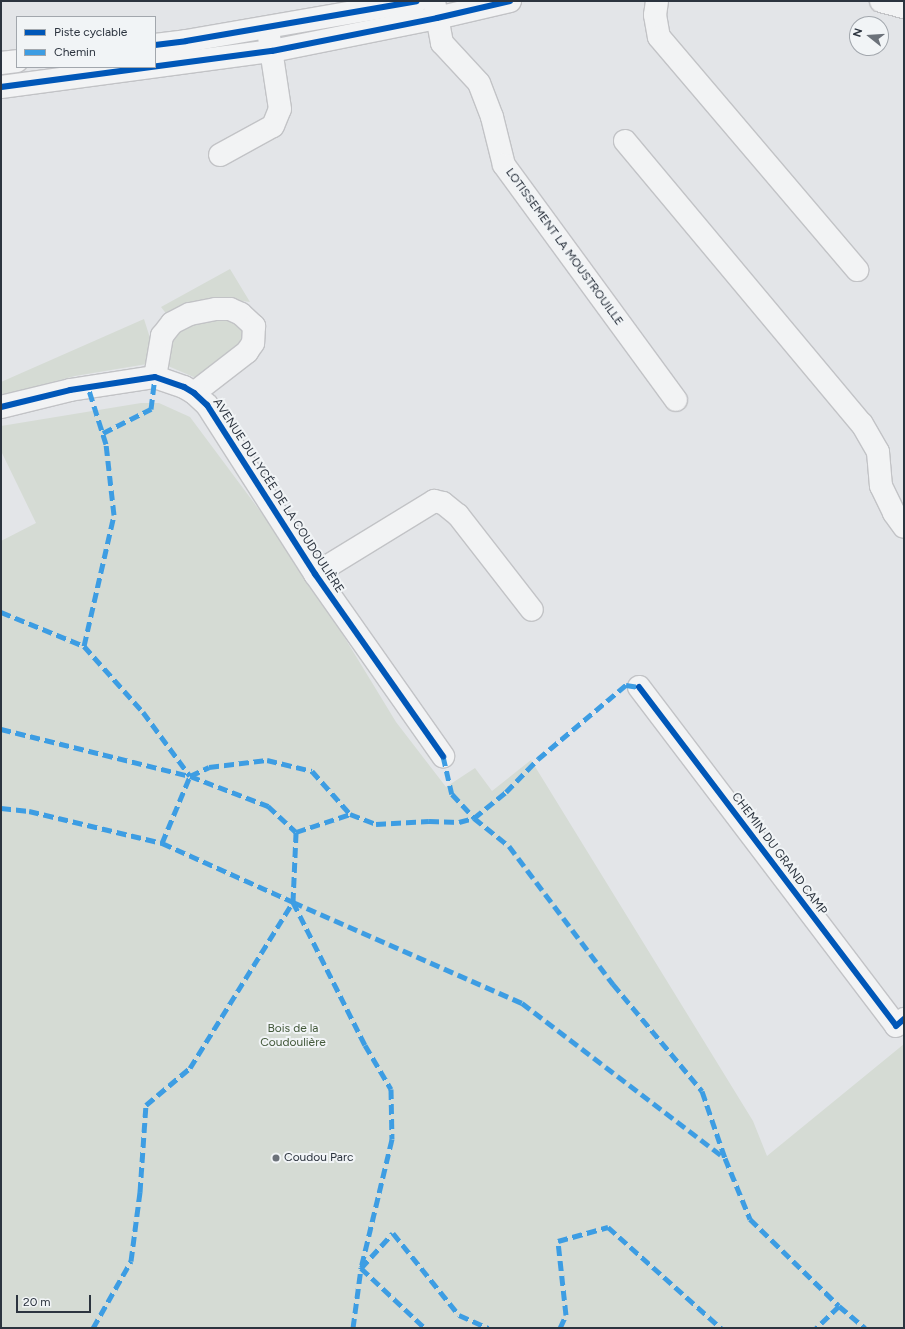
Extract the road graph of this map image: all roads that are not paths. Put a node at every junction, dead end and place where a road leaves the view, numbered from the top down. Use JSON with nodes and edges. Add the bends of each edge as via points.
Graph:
{"nodes":[{"id":1,"x":417,"y":1,"type":"edge"},
{"id":2,"x":510,"y":1,"type":"edge"},
{"id":3,"x":657,"y":1,"type":"edge"},
{"id":4,"x":881,"y":1,"type":"edge"},
{"id":5,"x":904,"y":7,"type":"edge"},
{"id":6,"x":436,"y":9,"type":"edge"},
{"id":7,"x":267,"y":27,"type":"junction"},
{"id":8,"x":156,"y":45,"type":"edge"},
{"id":9,"x":272,"y":50,"type":"junction"},
{"id":10,"x":16,"y":61,"type":"edge"},
{"id":11,"x":1,"y":63,"type":"edge"},
{"id":12,"x":156,"y":66,"type":"edge"},
{"id":13,"x":140,"y":68,"type":"edge"},
{"id":14,"x":1,"y":87,"type":"edge"},
{"id":15,"x":625,"y":141,"type":"dead end"},
{"id":16,"x":220,"y":156,"type":"dead end"},
{"id":17,"x":857,"y":270,"type":"dead end"},
{"id":18,"x":155,"y":377,"type":"junction"},
{"id":19,"x":194,"y":393,"type":"junction"},
{"id":20,"x":676,"y":400,"type":"dead end"},
{"id":21,"x":1,"y":407,"type":"edge"},
{"id":22,"x":904,"y":527,"type":"edge"},
{"id":23,"x":315,"y":574,"type":"junction"},
{"id":24,"x":532,"y":610,"type":"dead end"},
{"id":25,"x":639,"y":687,"type":"dead end"},
{"id":26,"x":443,"y":756,"type":"dead end"},
{"id":27,"x":904,"y":1020,"type":"edge"}],
"edges":[{"from":1,"to":7,"type":"street"},
{"from":2,"to":6,"type":"street"},
{"from":3,"to":17,"type":"street","via":[[655,15],[659,37]]},
{"from":4,"to":5,"type":"street"},
{"from":6,"to":9,"type":"street"},
{"from":6,"to":20,"type":"street","name":"LOTISSEMENT LA MOUSTROUILLE","via":[[442,43],[479,83],[492,117],[504,165]]},
{"from":7,"to":8,"type":"street"},
{"from":7,"to":9,"type":"street"},
{"from":9,"to":12,"type":"street"},
{"from":9,"to":16,"type":"street","via":[[280,109],[273,126]]},
{"from":10,"to":11,"type":"street"},
{"from":13,"to":14,"type":"street"},
{"from":15,"to":22,"type":"street","via":[[862,424],[878,452],[881,486]]},
{"from":18,"to":19,"type":"street","name":"AVENUE DU LYCÉE DE LA COUDOULIÈRE"},
{"from":18,"to":19,"type":"street","via":[[162,336],[172,323],[190,314],[216,309],[230,309],[241,314],[254,326],[253,343],[247,352]]},
{"from":18,"to":21,"type":"street","name":"AVENUE DU LYCÉE DE LA COUDOULIÈRE","via":[[70,390]]},
{"from":19,"to":23,"type":"street","name":"AVENUE DU LYCÉE DE LA COUDOULIÈRE","via":[[207,405]]},
{"from":23,"to":24,"type":"street","name":"AVENUE DU LYCÉE DE LA COUDOULIÈRE","via":[[434,501],[443,503],[458,515]]},
{"from":23,"to":26,"type":"street","name":"AVENUE DU LYCÉE DE LA COUDOULIÈRE"},
{"from":25,"to":27,"type":"street","name":"CHEMIN DU GRAND CAMP","via":[[896,1026]]}]}
